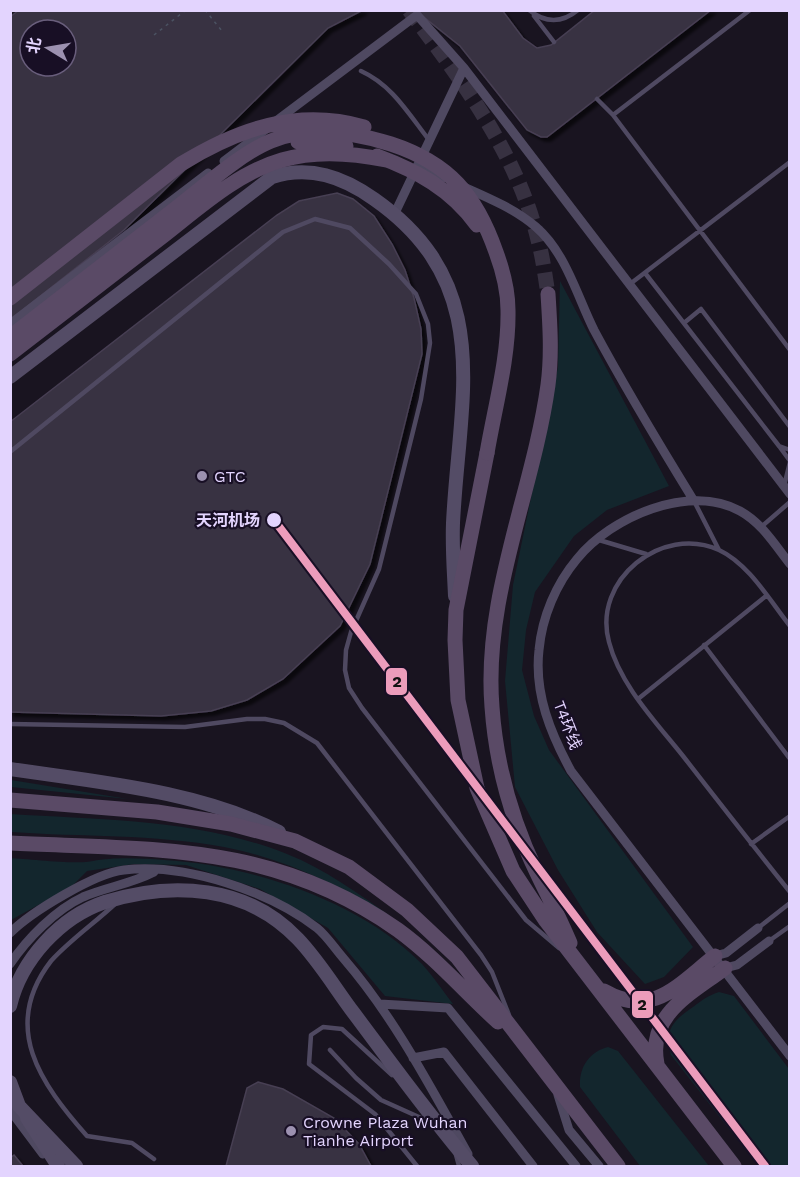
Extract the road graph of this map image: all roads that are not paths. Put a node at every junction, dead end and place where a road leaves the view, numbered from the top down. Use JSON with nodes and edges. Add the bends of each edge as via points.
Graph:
{"nodes":[{"id":1,"x":578,"y":10,"type":"edge"},
{"id":2,"x":750,"y":10,"type":"edge"},
{"id":3,"x":529,"y":11,"type":"edge"},
{"id":4,"x":554,"y":42,"type":"dead end"},
{"id":5,"x":464,"y":68,"type":"junction"},
{"id":6,"x":361,"y":71,"type":"dead end"},
{"id":7,"x":597,"y":99,"type":"dead end"},
{"id":8,"x":613,"y":115,"type":"junction"},
{"id":9,"x":429,"y":140,"type":"junction"},
{"id":10,"x":250,"y":154,"type":"junction"},
{"id":11,"x":386,"y":160,"type":"junction"},
{"id":12,"x":789,"y":162,"type":"edge"},
{"id":13,"x":424,"y":163,"type":"junction"},
{"id":14,"x":394,"y":214,"type":"junction"},
{"id":15,"x":699,"y":230,"type":"junction"},
{"id":16,"x":497,"y":254,"type":"junction"},
{"id":17,"x":645,"y":273,"type":"junction"},
{"id":18,"x":630,"y":284,"type":"junction"},
{"id":19,"x":548,"y":294,"type":"tunnel mouth"},
{"id":20,"x":10,"y":298,"type":"edge"},
{"id":21,"x":684,"y":323,"type":"junction"},
{"id":22,"x":10,"y":324,"type":"edge"},
{"id":23,"x":10,"y":337,"type":"edge"},
{"id":24,"x":789,"y":350,"type":"edge"},
{"id":25,"x":10,"y":354,"type":"edge"},
{"id":26,"x":10,"y":377,"type":"edge"},
{"id":27,"x":789,"y":427,"type":"edge"},
{"id":28,"x":779,"y":446,"type":"junction"},
{"id":29,"x":789,"y":450,"type":"edge"},
{"id":30,"x":10,"y":452,"type":"edge"},
{"id":31,"x":789,"y":461,"type":"edge"},
{"id":32,"x":787,"y":490,"type":"edge"},
{"id":33,"x":694,"y":501,"type":"junction"},
{"id":34,"x":789,"y":502,"type":"edge"},
{"id":35,"x":761,"y":527,"type":"junction"},
{"id":36,"x":600,"y":540,"type":"junction"},
{"id":37,"x":719,"y":550,"type":"junction"},
{"id":38,"x":646,"y":554,"type":"junction"},
{"id":39,"x":789,"y":564,"type":"edge"},
{"id":40,"x":766,"y":596,"type":"junction"},
{"id":41,"x":456,"y":610,"type":"junction"},
{"id":42,"x":789,"y":626,"type":"edge"},
{"id":43,"x":704,"y":645,"type":"junction"},
{"id":44,"x":638,"y":699,"type":"junction"},
{"id":45,"x":10,"y":724,"type":"edge"},
{"id":46,"x":789,"y":759,"type":"edge"},
{"id":47,"x":10,"y":769,"type":"edge"},
{"id":48,"x":10,"y":800,"type":"edge"},
{"id":49,"x":789,"y":816,"type":"edge"},
{"id":50,"x":295,"y":841,"type":"junction"},
{"id":51,"x":10,"y":843,"type":"edge"},
{"id":52,"x":751,"y":844,"type":"junction"},
{"id":53,"x":156,"y":871,"type":"junction"},
{"id":54,"x":789,"y":892,"type":"edge"},
{"id":55,"x":122,"y":897,"type":"junction"},
{"id":56,"x":789,"y":903,"type":"edge"},
{"id":57,"x":789,"y":926,"type":"edge"},
{"id":58,"x":758,"y":928,"type":"joint"},
{"id":59,"x":10,"y":933,"type":"edge"},
{"id":60,"x":769,"y":941,"type":"joint"},
{"id":61,"x":720,"y":962,"type":"junction"},
{"id":62,"x":10,"y":964,"type":"edge"},
{"id":63,"x":579,"y":965,"type":"junction"},
{"id":64,"x":596,"y":986,"type":"junction"},
{"id":65,"x":380,"y":1004,"type":"junction"},
{"id":66,"x":10,"y":1006,"type":"edge"},
{"id":67,"x":518,"y":1040,"type":"junction"},
{"id":68,"x":330,"y":1050,"type":"dead end"},
{"id":69,"x":789,"y":1056,"type":"edge"},
{"id":70,"x":413,"y":1058,"type":"junction"},
{"id":71,"x":657,"y":1067,"type":"junction"},
{"id":72,"x":10,"y":1084,"type":"edge"},
{"id":73,"x":557,"y":1090,"type":"junction"},
{"id":74,"x":413,"y":1092,"type":"junction"},
{"id":75,"x":13,"y":1104,"type":"edge"},
{"id":76,"x":438,"y":1125,"type":"junction"},
{"id":77,"x":454,"y":1144,"type":"junction"},
{"id":78,"x":154,"y":1159,"type":"dead end"},
{"id":79,"x":52,"y":1167,"type":"edge"},
{"id":80,"x":58,"y":1167,"type":"edge"},
{"id":81,"x":76,"y":1167,"type":"edge"},
{"id":82,"x":417,"y":1167,"type":"edge"},
{"id":83,"x":459,"y":1167,"type":"edge"},
{"id":84,"x":474,"y":1167,"type":"edge"},
{"id":85,"x":532,"y":1167,"type":"edge"},
{"id":86,"x":576,"y":1167,"type":"edge"},
{"id":87,"x":599,"y":1167,"type":"edge"},
{"id":88,"x":618,"y":1167,"type":"edge"},
{"id":89,"x":734,"y":1167,"type":"edge"}],
"edges":[{"from":1,"to":3,"type":"lane","via":[[558,21],[543,20]]},
{"from":2,"to":8,"type":"lane"},
{"from":3,"to":4,"type":"lane"},
{"from":5,"to":9,"type":"street"},
{"from":5,"to":18,"type":"street"},
{"from":5,"to":22,"type":"street","via":[[417,15]]},
{"from":6,"to":9,"type":"lane","via":[[390,89]]},
{"from":7,"to":8,"type":"lane"},
{"from":8,"to":15,"type":"lane"},
{"from":9,"to":13,"type":"street"},
{"from":10,"to":11,"type":"main road","bridge":true,"via":[[277,145],[321,142]]},
{"from":10,"to":13,"type":"main road","bridge":true,"via":[[283,137],[335,132],[374,139]]},
{"from":10,"to":23,"type":"main road","bridge":true},
{"from":11,"to":16,"type":"main road","bridge":true,"via":[[423,176],[454,197]]},
{"from":11,"to":25,"type":"main road","bridge":true,"via":[[311,154],[279,160],[249,173]]},
{"from":12,"to":15,"type":"lane"},
{"from":13,"to":14,"type":"street"},
{"from":13,"to":16,"type":"main road","bridge":true,"via":[[447,172],[471,199]]},
{"from":13,"to":20,"type":"main road","bridge":true,"via":[[387,136],[338,121],[302,119],[255,128],[181,164]]},
{"from":13,"to":33,"type":"street","via":[[515,212],[537,228],[558,254],[629,395]]},
{"from":14,"to":26,"type":"main road","via":[[359,188],[334,176],[296,171],[272,177]]},
{"from":14,"to":41,"type":"main road","via":[[440,268],[458,309],[462,332],[464,386],[453,524]]},
{"from":15,"to":17,"type":"lane"},
{"from":15,"to":24,"type":"lane"},
{"from":16,"to":41,"type":"main road","bridge":true,"via":[[507,294],[508,324]]},
{"from":17,"to":18,"type":"lane"},
{"from":17,"to":21,"type":"lane"},
{"from":18,"to":32,"type":"street"},
{"from":19,"to":63,"type":"main road","via":[[548,384],[500,595],[492,663],[492,706],[500,767],[515,821]]},
{"from":21,"to":27,"type":"lane","via":[[701,309]]},
{"from":21,"to":28,"type":"lane"},
{"from":28,"to":29,"type":"lane"},
{"from":28,"to":31,"type":"lane"},
{"from":30,"to":63,"type":"lane","via":[[283,232],[315,219],[350,228],[416,294],[425,311],[430,343],[421,399],[379,569],[346,650],[345,670],[350,688],[526,920]]},
{"from":31,"to":32,"type":"lane"},
{"from":33,"to":35,"type":"street","name":"T4环线","via":[[740,510]]},
{"from":33,"to":36,"type":"street","name":"T4环线","via":[[660,505],[621,522]]},
{"from":33,"to":37,"type":"lane"},
{"from":34,"to":35,"type":"lane"},
{"from":35,"to":39,"type":"street","name":"T4环线"},
{"from":36,"to":38,"type":"lane"},
{"from":36,"to":61,"type":"street","name":"T4环线","via":[[578,557],[557,588],[544,622],[539,683],[545,714],[571,771]]},
{"from":37,"to":38,"type":"lane","via":[[694,543],[670,545]]},
{"from":37,"to":40,"type":"lane","via":[[740,563]]},
{"from":38,"to":44,"type":"lane","via":[[618,584],[607,616],[608,641]]},
{"from":40,"to":42,"type":"lane"},
{"from":40,"to":43,"type":"lane"},
{"from":41,"to":63,"type":"main road","via":[[458,700],[477,788],[513,870]]},
{"from":43,"to":44,"type":"lane"},
{"from":43,"to":46,"type":"lane"},
{"from":44,"to":52,"type":"lane"},
{"from":45,"to":67,"type":"lane","via":[[186,727],[247,718],[284,723],[302,731],[317,743],[481,955],[501,992]]},
{"from":47,"to":50,"type":"main road","via":[[208,805],[248,818]]},
{"from":48,"to":50,"type":"main road","via":[[189,816]]},
{"from":49,"to":52,"type":"lane"},
{"from":50,"to":67,"type":"main road","via":[[349,867],[434,933],[489,998]]},
{"from":51,"to":67,"type":"main road","via":[[185,850],[250,862],[307,880],[354,902],[400,932]]},
{"from":52,"to":54,"type":"lane"},
{"from":53,"to":59,"type":"street","via":[[124,870],[95,878],[21,922]]},
{"from":53,"to":62,"type":"street","via":[[82,898],[58,914]]},
{"from":53,"to":65,"type":"street","via":[[189,872],[257,893],[318,928]]},
{"from":55,"to":66,"type":"main road","via":[[80,914],[45,942],[20,980]]},
{"from":55,"to":74,"type":"main road","via":[[159,890],[207,891],[238,900],[270,916],[311,954]]},
{"from":55,"to":78,"type":"lane","via":[[52,959],[36,984],[27,1010],[25,1039],[34,1068],[87,1136],[132,1143]]},
{"from":56,"to":58,"type":"lane"},
{"from":57,"to":60,"type":"lane"},
{"from":58,"to":61,"type":"street"},
{"from":60,"to":61,"type":"street","via":[[737,965]]},
{"from":61,"to":64,"type":"main road","via":[[652,1002],[620,1000]]},
{"from":61,"to":69,"type":"street","name":"T4环线"},
{"from":61,"to":71,"type":"main road","via":[[662,1019],[654,1050]]},
{"from":63,"to":64,"type":"main road"},
{"from":64,"to":71,"type":"main road"},
{"from":65,"to":70,"type":"street"},
{"from":65,"to":86,"type":"street","via":[[448,1008]]},
{"from":67,"to":73,"type":"main road"},
{"from":68,"to":76,"type":"lane","via":[[381,1100]]},
{"from":70,"to":84,"type":"street"},
{"from":70,"to":85,"type":"street","via":[[444,1052]]},
{"from":71,"to":89,"type":"main road"},
{"from":72,"to":75,"type":"main road","bridge":true},
{"from":72,"to":81,"type":"street"},
{"from":73,"to":87,"type":"street","via":[[569,1130]]},
{"from":73,"to":88,"type":"main road"},
{"from":74,"to":76,"type":"main road"},
{"from":74,"to":82,"type":"lane","via":[[342,1029],[323,1027],[311,1035],[309,1064],[375,1114]]},
{"from":75,"to":79,"type":"street"},
{"from":75,"to":80,"type":"main road","bridge":true},
{"from":75,"to":81,"type":"main road","bridge":true},
{"from":76,"to":77,"type":"main road"},
{"from":77,"to":83,"type":"lane"},
{"from":77,"to":84,"type":"main road"}]}
